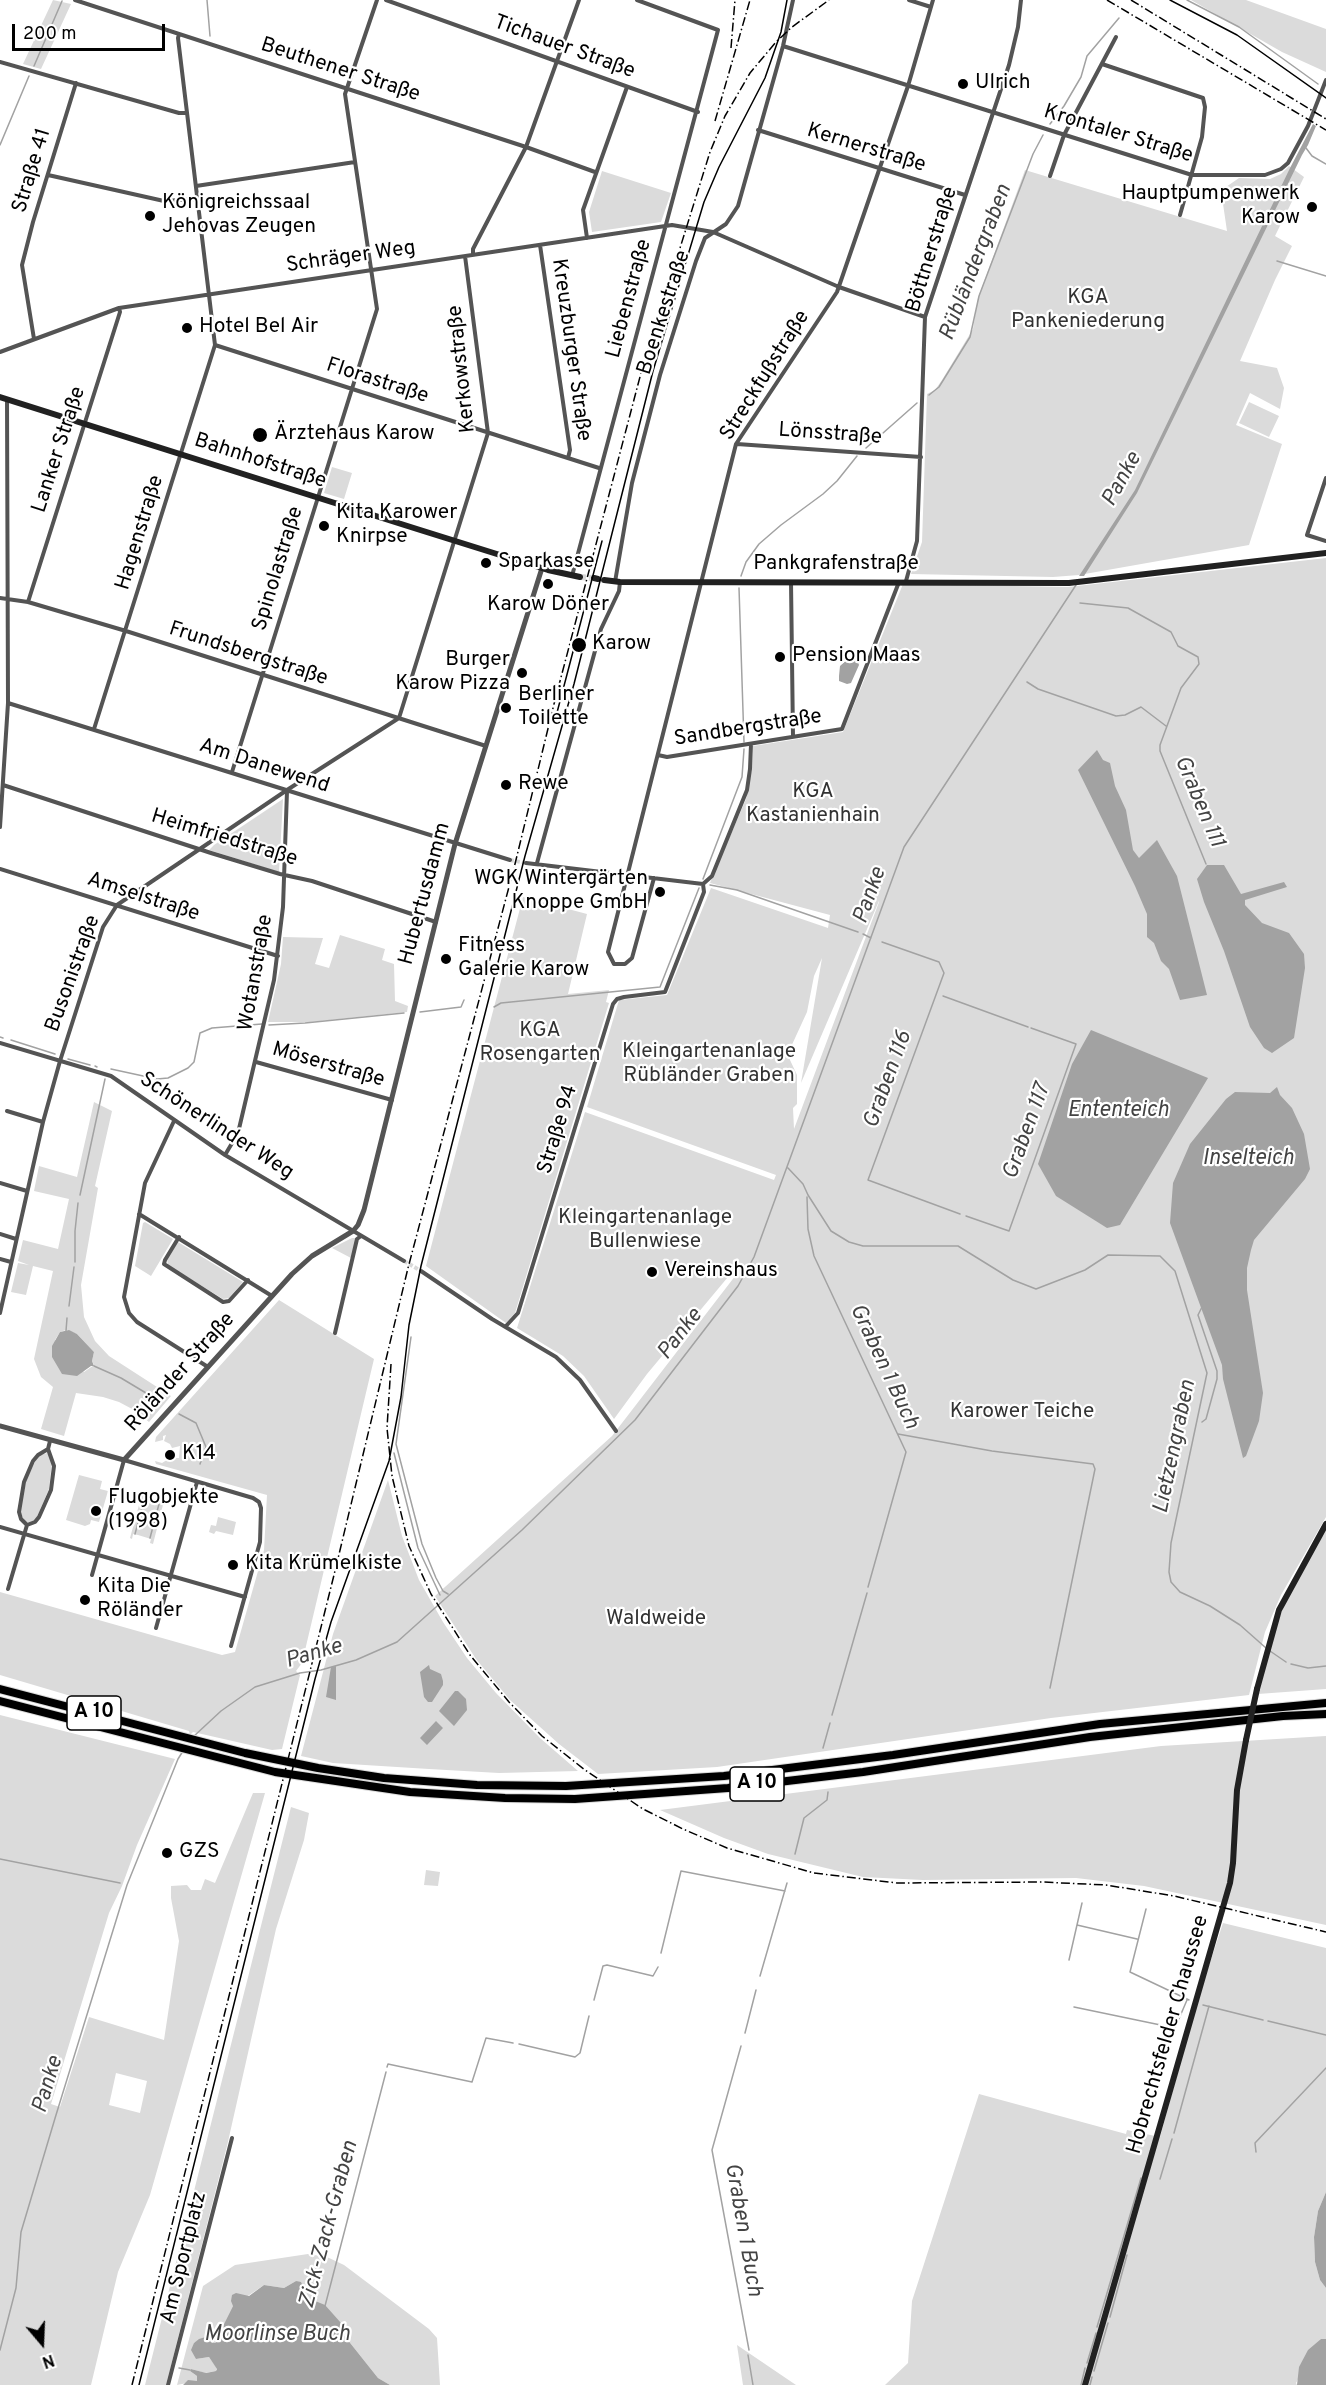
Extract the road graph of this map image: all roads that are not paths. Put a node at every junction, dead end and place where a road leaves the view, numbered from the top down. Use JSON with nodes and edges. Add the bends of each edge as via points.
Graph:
{"nodes":[{"id":1,"x":75,"y":0,"type":"edge"},
{"id":2,"x":376,"y":0,"type":"edge"},
{"id":3,"x":386,"y":0,"type":"edge"},
{"id":4,"x":579,"y":0,"type":"edge"},
{"id":5,"x":638,"y":0,"type":"edge"},
{"id":6,"x":794,"y":0,"type":"edge"},
{"id":7,"x":909,"y":0,"type":"edge"},
{"id":8,"x":933,"y":0,"type":"edge"},
{"id":9,"x":1023,"y":2,"type":"edge"},
{"id":10,"x":931,"y":7,"type":"junction"},
{"id":11,"x":179,"y":34,"type":"junction"},
{"id":12,"x":1116,"y":38,"type":"dead end"},
{"id":13,"x":783,"y":46,"type":"junction"},
{"id":14,"x":557,"y":61,"type":"junction"},
{"id":15,"x":0,"y":62,"type":"edge"},
{"id":16,"x":1102,"y":64,"type":"junction"},
{"id":17,"x":1326,"y":80,"type":"edge"},
{"id":18,"x":76,"y":84,"type":"junction"},
{"id":19,"x":908,"y":86,"type":"junction"},
{"id":20,"x":345,"y":87,"type":"junction"},
{"id":21,"x":627,"y":87,"type":"junction"},
{"id":22,"x":698,"y":112,"type":"junction"},
{"id":23,"x":187,"y":113,"type":"junction"},
{"id":24,"x":993,"y":113,"type":"junction"},
{"id":25,"x":758,"y":130,"type":"junction"},
{"id":26,"x":1064,"y":135,"type":"junction"},
{"id":27,"x":526,"y":147,"type":"junction"},
{"id":28,"x":355,"y":162,"type":"junction"},
{"id":29,"x":878,"y":168,"type":"junction"},
{"id":30,"x":595,"y":172,"type":"junction"},
{"id":31,"x":48,"y":175,"type":"junction"},
{"id":32,"x":1192,"y":175,"type":"junction"},
{"id":33,"x":1050,"y":176,"type":"dead end"},
{"id":34,"x":196,"y":186,"type":"junction"},
{"id":35,"x":965,"y":195,"type":"junction"},
{"id":36,"x":197,"y":199,"type":"junction"},
{"id":37,"x":1180,"y":215,"type":"dead end"},
{"id":38,"x":665,"y":226,"type":"junction"},
{"id":39,"x":713,"y":232,"type":"junction"},
{"id":40,"x":587,"y":238,"type":"junction"},
{"id":41,"x":540,"y":245,"type":"junction"},
{"id":42,"x":473,"y":255,"type":"junction"},
{"id":43,"x":465,"y":256,"type":"junction"},
{"id":44,"x":372,"y":270,"type":"junction"},
{"id":45,"x":839,"y":287,"type":"junction"},
{"id":46,"x":209,"y":294,"type":"junction"},
{"id":47,"x":119,"y":308,"type":"junction"},
{"id":48,"x":925,"y":317,"type":"junction"},
{"id":49,"x":34,"y":339,"type":"junction"},
{"id":50,"x":215,"y":345,"type":"junction"},
{"id":51,"x":0,"y":352,"type":"edge"},
{"id":52,"x":352,"y":390,"type":"junction"},
{"id":53,"x":3,"y":398,"type":"edge"},
{"id":54,"x":85,"y":424,"type":"junction"},
{"id":55,"x":488,"y":433,"type":"junction"},
{"id":56,"x":736,"y":444,"type":"junction"},
{"id":57,"x":181,"y":454,"type":"junction"},
{"id":58,"x":921,"y":457,"type":"junction"},
{"id":59,"x":568,"y":458,"type":"junction"},
{"id":60,"x":599,"y":468,"type":"junction"},
{"id":61,"x":1326,"y":478,"type":"edge"},
{"id":62,"x":318,"y":498,"type":"junction"},
{"id":63,"x":456,"y":541,"type":"junction"},
{"id":64,"x":1326,"y":541,"type":"edge"},
{"id":65,"x":1326,"y":553,"type":"edge"},
{"id":66,"x":542,"y":568,"type":"junction"},
{"id":67,"x":572,"y":577,"type":"junction"},
{"id":68,"x":580,"y":577,"type":"tunnel mouth"},
{"id":69,"x":598,"y":579,"type":"tunnel mouth"},
{"id":70,"x":902,"y":581,"type":"junction"},
{"id":71,"x":618,"y":582,"type":"junction"},
{"id":72,"x":702,"y":582,"type":"junction"},
{"id":73,"x":791,"y":582,"type":"junction"},
{"id":74,"x":0,"y":598,"type":"edge"},
{"id":75,"x":6,"y":599,"type":"junction"},
{"id":76,"x":28,"y":602,"type":"junction"},
{"id":77,"x":126,"y":631,"type":"junction"},
{"id":78,"x":262,"y":674,"type":"junction"},
{"id":79,"x":8,"y":703,"type":"junction"},
{"id":80,"x":399,"y":718,"type":"junction"},
{"id":81,"x":94,"y":729,"type":"junction"},
{"id":82,"x":842,"y":729,"type":"joint"},
{"id":83,"x":793,"y":737,"type":"junction"},
{"id":84,"x":751,"y":744,"type":"junction"},
{"id":85,"x":486,"y":746,"type":"junction"},
{"id":86,"x":658,"y":755,"type":"junction"},
{"id":87,"x":232,"y":772,"type":"junction"},
{"id":88,"x":3,"y":785,"type":"junction"},
{"id":89,"x":287,"y":790,"type":"junction"},
{"id":90,"x":0,"y":827,"type":"edge"},
{"id":91,"x":455,"y":844,"type":"junction"},
{"id":92,"x":200,"y":848,"type":"junction"},
{"id":93,"x":510,"y":860,"type":"tunnel mouth"},
{"id":94,"x":526,"y":863,"type":"tunnel mouth"},
{"id":95,"x":537,"y":863,"type":"junction"},
{"id":96,"x":0,"y":869,"type":"edge"},
{"id":97,"x":629,"y":874,"type":"junction"},
{"id":98,"x":284,"y":875,"type":"junction"},
{"id":99,"x":654,"y":878,"type":"junction"},
{"id":100,"x":703,"y":884,"type":"junction"},
{"id":101,"x":117,"y":906,"type":"junction"},
{"id":102,"x":436,"y":922,"type":"junction"},
{"id":103,"x":278,"y":956,"type":"junction"},
{"id":104,"x":0,"y":1043,"type":"edge"},
{"id":105,"x":60,"y":1061,"type":"junction"},
{"id":106,"x":256,"y":1062,"type":"junction"},
{"id":107,"x":392,"y":1100,"type":"junction"},
{"id":108,"x":7,"y":1111,"type":"dead end"},
{"id":109,"x":174,"y":1120,"type":"junction"},
{"id":110,"x":43,"y":1122,"type":"junction"},
{"id":111,"x":225,"y":1155,"type":"junction"},
{"id":112,"x":0,"y":1183,"type":"edge"},
{"id":113,"x":27,"y":1191,"type":"junction"},
{"id":114,"x":139,"y":1214,"type":"junction"},
{"id":115,"x":352,"y":1231,"type":"junction"},
{"id":116,"x":0,"y":1234,"type":"edge"},
{"id":117,"x":361,"y":1235,"type":"junction"},
{"id":118,"x":179,"y":1237,"type":"junction"},
{"id":119,"x":16,"y":1239,"type":"junction"},
{"id":120,"x":0,"y":1259,"type":"edge"},
{"id":121,"x":404,"y":1261,"type":"tunnel mouth"},
{"id":122,"x":11,"y":1262,"type":"junction"},
{"id":123,"x":422,"y":1270,"type":"tunnel mouth"},
{"id":124,"x":248,"y":1280,"type":"junction"},
{"id":125,"x":272,"y":1296,"type":"junction"},
{"id":126,"x":0,"y":1311,"type":"edge"},
{"id":127,"x":506,"y":1326,"type":"junction"},
{"id":128,"x":335,"y":1333,"type":"dead end"},
{"id":129,"x":208,"y":1368,"type":"junction"},
{"id":130,"x":0,"y":1426,"type":"edge"},
{"id":131,"x":616,"y":1431,"type":"dead end"},
{"id":132,"x":50,"y":1441,"type":"junction"},
{"id":133,"x":48,"y":1449,"type":"junction"},
{"id":134,"x":124,"y":1461,"type":"junction"},
{"id":135,"x":197,"y":1482,"type":"junction"},
{"id":136,"x":1326,"y":1524,"type":"edge"},
{"id":137,"x":27,"y":1525,"type":"junction"},
{"id":138,"x":0,"y":1527,"type":"edge"},
{"id":139,"x":24,"y":1534,"type":"junction"},
{"id":140,"x":98,"y":1555,"type":"junction"},
{"id":141,"x":92,"y":1575,"type":"dead end"},
{"id":142,"x":171,"y":1575,"type":"junction"},
{"id":143,"x":8,"y":1589,"type":"dead end"},
{"id":144,"x":245,"y":1597,"type":"junction"},
{"id":145,"x":156,"y":1628,"type":"dead end"},
{"id":146,"x":231,"y":1646,"type":"dead end"},
{"id":147,"x":0,"y":1689,"type":"edge"},
{"id":148,"x":0,"y":1701,"type":"edge"},
{"id":149,"x":1326,"y":1703,"type":"edge"},
{"id":150,"x":1326,"y":1714,"type":"edge"},
{"id":151,"x":232,"y":2138,"type":"dead end"},
{"id":152,"x":168,"y":2385,"type":"edge"},
{"id":153,"x":1085,"y":2385,"type":"edge"}],
"edges":[{"from":1,"to":11,"type":"street","name":"Beuthener Straße"},
{"from":2,"to":20,"type":"street"},
{"from":3,"to":14,"type":"street","name":"Tichauer Straße"},
{"from":4,"to":14,"type":"street"},
{"from":5,"to":22,"type":"street","name":"Liebenstraße","via":[[718,30]]},
{"from":6,"to":13,"type":"street","name":"Boenkestraße"},
{"from":7,"to":10,"type":"street"},
{"from":8,"to":10,"type":"street","name":"Streckfußstraße"},
{"from":9,"to":24,"type":"street","name":"Böttnerstraße"},
{"from":10,"to":19,"type":"street","name":"Streckfußstraße"},
{"from":11,"to":20,"type":"street","name":"Beuthener Straße"},
{"from":11,"to":23,"type":"street"},
{"from":12,"to":16,"type":"street"},
{"from":13,"to":19,"type":"street","name":"Krontaler Straße"},
{"from":13,"to":25,"type":"street","name":"Boenkestraße"},
{"from":14,"to":21,"type":"street","name":"Tichauer Straße"},
{"from":14,"to":27,"type":"street"},
{"from":15,"to":18,"type":"street"},
{"from":16,"to":26,"type":"street"},
{"from":16,"to":32,"type":"street","via":[[1203,98],[1202,137]]},
{"from":17,"to":32,"type":"street","name":"Krontaler Straße","via":[[1308,126],[1281,169],[1265,175]]},
{"from":18,"to":23,"type":"street"},
{"from":18,"to":31,"type":"street","name":"Straße 41"},
{"from":19,"to":24,"type":"street","name":"Krontaler Straße"},
{"from":19,"to":29,"type":"street","name":"Streckfußstraße"},
{"from":20,"to":27,"type":"street","name":"Beuthener Straße"},
{"from":20,"to":28,"type":"street","name":"Spinolastraße"},
{"from":21,"to":22,"type":"street","name":"Tichauer Straße"},
{"from":21,"to":30,"type":"street"},
{"from":22,"to":38,"type":"street","name":"Liebenstraße"},
{"from":23,"to":34,"type":"street"},
{"from":24,"to":26,"type":"street","name":"Krontaler Straße"},
{"from":24,"to":35,"type":"street","name":"Böttnerstraße"},
{"from":25,"to":29,"type":"street","name":"Kernerstraße"},
{"from":25,"to":39,"type":"street","name":"Boenkestraße","via":[[738,207],[726,224]]},
{"from":26,"to":32,"type":"street","name":"Krontaler Straße"},
{"from":26,"to":33,"type":"street"},
{"from":27,"to":30,"type":"street","name":"Beuthener Straße"},
{"from":27,"to":42,"type":"street","via":[[472,249]]},
{"from":28,"to":34,"type":"street"},
{"from":28,"to":44,"type":"street","name":"Spinolastraße"},
{"from":29,"to":35,"type":"street","name":"Kernerstraße"},
{"from":29,"to":45,"type":"street","name":"Streckfußstraße"},
{"from":30,"to":40,"type":"street","via":[[583,210]]},
{"from":31,"to":36,"type":"street","via":[[164,201]]},
{"from":31,"to":49,"type":"street","name":"Straße 41","via":[[22,265]]},
{"from":32,"to":37,"type":"street"},
{"from":34,"to":36,"type":"street"},
{"from":35,"to":48,"type":"street","name":"Böttnerstraße"},
{"from":36,"to":46,"type":"street"},
{"from":38,"to":39,"type":"street","name":"Schräger Weg"},
{"from":38,"to":40,"type":"street","name":"Schräger Weg"},
{"from":38,"to":60,"type":"street","name":"Liebenstraße"},
{"from":39,"to":45,"type":"street","name":"Schräger Weg"},
{"from":39,"to":71,"type":"street","name":"Boenkestraße","via":[[705,238],[696,261],[660,375],[632,483]]},
{"from":40,"to":41,"type":"street","name":"Schräger Weg"},
{"from":41,"to":42,"type":"street","name":"Schräger Weg"},
{"from":41,"to":59,"type":"street","name":"Kreuzburger Straße","via":[[570,450]]},
{"from":42,"to":43,"type":"street","name":"Schräger Weg"},
{"from":43,"to":44,"type":"street","name":"Schräger Weg"},
{"from":43,"to":55,"type":"street","name":"Kerkowstraße"},
{"from":44,"to":46,"type":"street","name":"Schräger Weg"},
{"from":44,"to":52,"type":"street","name":"Spinolastraße","via":[[377,309]]},
{"from":45,"to":48,"type":"street","name":"Schräger Weg"},
{"from":45,"to":56,"type":"street","name":"Streckfußstraße"},
{"from":46,"to":47,"type":"street","name":"Schräger Weg"},
{"from":46,"to":50,"type":"street"},
{"from":47,"to":49,"type":"street","name":"Schräger Weg"},
{"from":47,"to":54,"type":"street","name":"Lanker Straße"},
{"from":48,"to":58,"type":"street","name":"Böttnerstraße"},
{"from":49,"to":51,"type":"street","name":"Schräger Weg"},
{"from":50,"to":52,"type":"street","name":"Florastraße"},
{"from":50,"to":57,"type":"street","name":"Hagenstraße"},
{"from":52,"to":55,"type":"street","name":"Florastraße"},
{"from":52,"to":62,"type":"street","name":"Spinolastraße"},
{"from":53,"to":54,"type":"main road","name":"Bahnhofstraße"},
{"from":53,"to":75,"type":"street"},
{"from":54,"to":57,"type":"main road","name":"Bahnhofstraße"},
{"from":54,"to":76,"type":"street","name":"Lanker Straße"},
{"from":55,"to":59,"type":"street","name":"Florastraße"},
{"from":55,"to":63,"type":"street","name":"Kerkowstraße"},
{"from":56,"to":58,"type":"street","name":"Lönsstraße"},
{"from":56,"to":72,"type":"street","name":"Streckfußstraße"},
{"from":57,"to":62,"type":"main road","name":"Bahnhofstraße"},
{"from":57,"to":77,"type":"street","name":"Hagenstraße"},
{"from":58,"to":70,"type":"street","name":"Böttnerstraße","via":[[917,541]]},
{"from":59,"to":60,"type":"street","name":"Florastraße"},
{"from":60,"to":67,"type":"street","name":"Liebenstraße"},
{"from":61,"to":64,"type":"street","via":[[1307,535]]},
{"from":62,"to":63,"type":"main road","name":"Bahnhofstraße"},
{"from":62,"to":78,"type":"street","name":"Spinolastraße"},
{"from":63,"to":66,"type":"main road","name":"Bahnhofstraße"},
{"from":63,"to":80,"type":"street","name":"Kerkowstraße"},
{"from":65,"to":70,"type":"main road","name":"Pankgrafenstraße","via":[[1085,582]]},
{"from":66,"to":67,"type":"main road","name":"Bahnhofstraße"},
{"from":66,"to":85,"type":"street","name":"Hubertusdamm"},
{"from":67,"to":68,"type":"main road","name":"Bahnhofstraße"},
{"from":69,"to":71,"type":"main road","name":"Pankgrafenstraße"},
{"from":70,"to":73,"type":"main road","name":"Pankgrafenstraße"},
{"from":70,"to":82,"type":"street","name":"Böttnerstraße"},
{"from":71,"to":72,"type":"main road","name":"Pankgrafenstraße"},
{"from":71,"to":95,"type":"street","name":"Boenkestraße","via":[[619,591],[601,629]]},
{"from":72,"to":73,"type":"main road","name":"Pankgrafenstraße"},
{"from":72,"to":86,"type":"street","name":"Streckfußstraße"},
{"from":73,"to":83,"type":"street"},
{"from":74,"to":75,"type":"street","name":"Frundsbergstraße"},
{"from":75,"to":76,"type":"street","name":"Frundsbergstraße"},
{"from":75,"to":79,"type":"street"},
{"from":76,"to":77,"type":"street","name":"Frundsbergstraße"},
{"from":77,"to":78,"type":"street","name":"Frundsbergstraße"},
{"from":77,"to":81,"type":"street","name":"Hagenstraße"},
{"from":78,"to":80,"type":"street","name":"Frundsbergstraße"},
{"from":78,"to":87,"type":"street","name":"Spinolastraße"},
{"from":79,"to":81,"type":"street","name":"Am Danewend"},
{"from":79,"to":88,"type":"street"},
{"from":80,"to":85,"type":"street","name":"Frundsbergstraße"},
{"from":80,"to":89,"type":"street","name":"Busonistraße"},
{"from":81,"to":87,"type":"street","name":"Am Danewend"},
{"from":82,"to":83,"type":"street","name":"Sandbergstraße"},
{"from":83,"to":84,"type":"street","name":"Sandbergstraße"},
{"from":84,"to":86,"type":"street","name":"Sandbergstraße","via":[[667,757]]},
{"from":84,"to":100,"type":"street","name":"Straße 94","via":[[747,790],[712,876]]},
{"from":85,"to":91,"type":"street","name":"Hubertusdamm"},
{"from":86,"to":97,"type":"street","name":"Streckfußstraße"},
{"from":87,"to":89,"type":"street","name":"Am Danewend"},
{"from":88,"to":90,"type":"street"},
{"from":88,"to":92,"type":"street","name":"Heimfriedstraße"},
{"from":89,"to":91,"type":"street","name":"Am Danewend"},
{"from":89,"to":92,"type":"street","name":"Busonistraße"},
{"from":89,"to":98,"type":"street","name":"Wotanstraße"},
{"from":91,"to":93,"type":"street","name":"Am Danewend"},
{"from":91,"to":102,"type":"street","name":"Hubertusdamm"},
{"from":92,"to":98,"type":"street","name":"Heimfriedstraße"},
{"from":92,"to":101,"type":"street","name":"Busonistraße"},
{"from":94,"to":95,"type":"street"},
{"from":95,"to":97,"type":"street"},
{"from":96,"to":101,"type":"street","name":"Amselstraße"},
{"from":97,"to":99,"type":"street"},
{"from":97,"to":99,"type":"street","name":"Streckfußstraße","via":[[608,952],[617,965],[632,958]]},
{"from":98,"to":102,"type":"street","name":"Heimfriedstraße"},
{"from":98,"to":103,"type":"street","name":"Wotanstraße"},
{"from":99,"to":100,"type":"street"},
{"from":100,"to":127,"type":"street","name":"Straße 94","via":[[704,892],[665,992],[624,997],[613,1004],[518,1313]]},
{"from":101,"to":103,"type":"street","name":"Amselstraße"},
{"from":101,"to":105,"type":"street","name":"Busonistraße","via":[[103,927]]},
{"from":102,"to":107,"type":"street","name":"Hubertusdamm"},
{"from":103,"to":106,"type":"street","name":"Wotanstraße"},
{"from":104,"to":105,"type":"street","name":"Schönerlinder Weg"},
{"from":105,"to":109,"type":"street","name":"Schönerlinder Weg","via":[[111,1076]]},
{"from":105,"to":110,"type":"street","name":"Busonistraße"},
{"from":106,"to":107,"type":"street","name":"Möserstraße"},
{"from":106,"to":111,"type":"street","name":"Wotanstraße","via":[[238,1133]]},
{"from":107,"to":115,"type":"street","name":"Hubertusdamm","via":[[362,1218]]},
{"from":108,"to":110,"type":"street"},
{"from":109,"to":111,"type":"street","name":"Schönerlinder Weg"},
{"from":109,"to":114,"type":"street","via":[[145,1184]]},
{"from":110,"to":113,"type":"street","name":"Busonistraße"},
{"from":111,"to":115,"type":"street","name":"Schönerlinder Weg"},
{"from":112,"to":113,"type":"street"},
{"from":113,"to":119,"type":"street","name":"Busonistraße"},
{"from":114,"to":118,"type":"street"},
{"from":114,"to":129,"type":"street","via":[[124,1290],[126,1304],[137,1322]]},
{"from":115,"to":117,"type":"street","name":"Schönerlinder Weg"},
{"from":115,"to":125,"type":"street","name":"Röländer Straße","via":[[312,1256]]},
{"from":116,"to":119,"type":"street"},
{"from":117,"to":121,"type":"street","name":"Schönerlinder Weg"},
{"from":117,"to":128,"type":"street"},
{"from":118,"to":124,"type":"street"},
{"from":118,"to":124,"type":"street","via":[[165,1264],[223,1302],[229,1301]]},
{"from":119,"to":122,"type":"street","name":"Busonistraße"},
{"from":120,"to":122,"type":"street"},
{"from":122,"to":126,"type":"street","name":"Busonistraße"},
{"from":123,"to":127,"type":"street"},
{"from":124,"to":125,"type":"street"},
{"from":125,"to":129,"type":"street","name":"Röländer Straße"},
{"from":127,"to":131,"type":"street","via":[[556,1357],[580,1380]]},
{"from":129,"to":134,"type":"street","name":"Röländer Straße"},
{"from":130,"to":132,"type":"street"},
{"from":132,"to":133,"type":"street"},
{"from":132,"to":134,"type":"street"},
{"from":133,"to":137,"type":"street","via":[[54,1466],[51,1490],[39,1517]]},
{"from":133,"to":137,"type":"street","via":[[33,1461],[24,1482],[19,1512]]},
{"from":134,"to":135,"type":"street"},
{"from":134,"to":140,"type":"street","name":"Röländer Straße"},
{"from":135,"to":142,"type":"street"},
{"from":135,"to":144,"type":"street","via":[[259,1502],[260,1542]]},
{"from":136,"to":153,"type":"main road","name":"Hobrechtsfelder Chaussee","bridge":true,"via":[[1288,1590],[1267,1649],[1237,1790],[1230,1883]]},
{"from":137,"to":139,"type":"street"},
{"from":138,"to":139,"type":"street"},
{"from":139,"to":140,"type":"street"},
{"from":139,"to":143,"type":"street"},
{"from":140,"to":141,"type":"street","name":"Röländer Straße"},
{"from":140,"to":142,"type":"street"},
{"from":142,"to":144,"type":"street"},
{"from":142,"to":145,"type":"street"},
{"from":144,"to":146,"type":"street"},
{"from":147,"to":149,"type":"highway","number":"A 10","via":[[318,1768],[477,1785],[566,1786],[724,1776],[1100,1724]]},
{"from":148,"to":150,"type":"highway","number":"A 10","via":[[275,1772],[399,1791],[505,1798],[574,1798],[728,1788],[864,1772],[1090,1737]]},
{"from":151,"to":152,"type":"street","name":"Am Sportplatz"}]}
